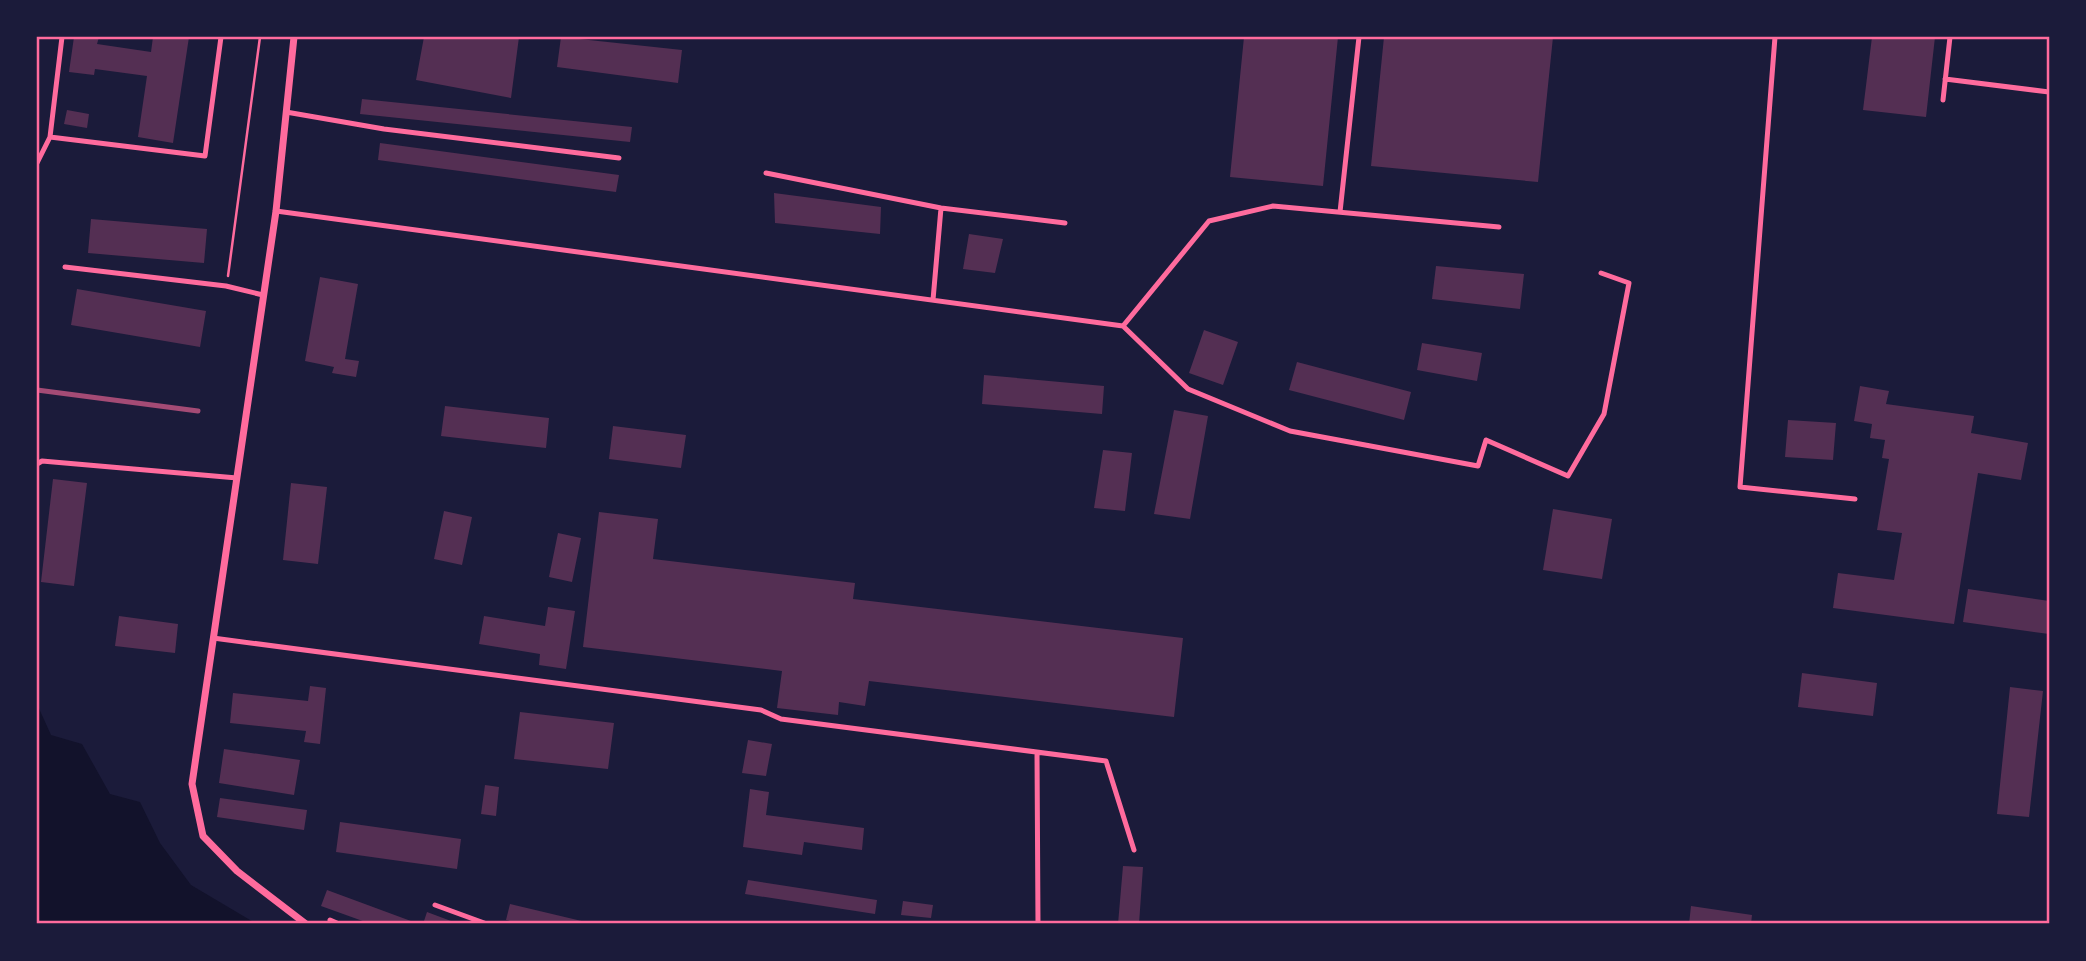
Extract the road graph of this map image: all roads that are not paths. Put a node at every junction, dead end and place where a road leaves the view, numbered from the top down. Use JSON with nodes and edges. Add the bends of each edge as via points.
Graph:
{"nodes":[{"id":1,"x":62,"y":37,"type":"edge"},
{"id":2,"x":221,"y":37,"type":"edge"},
{"id":3,"x":294,"y":37,"type":"edge"},
{"id":4,"x":1359,"y":37,"type":"edge"},
{"id":5,"x":1775,"y":37,"type":"edge"},
{"id":6,"x":1950,"y":37,"type":"edge"},
{"id":7,"x":1945,"y":79,"type":"junction"},
{"id":8,"x":2049,"y":92,"type":"edge"},
{"id":9,"x":1943,"y":100,"type":"dead end"},
{"id":10,"x":286,"y":112,"type":"junction"},
{"id":11,"x":50,"y":137,"type":"junction"},
{"id":12,"x":619,"y":158,"type":"dead end"},
{"id":13,"x":37,"y":163,"type":"edge"},
{"id":14,"x":766,"y":173,"type":"dead end"},
{"id":15,"x":941,"y":208,"type":"junction"},
{"id":16,"x":276,"y":211,"type":"junction"},
{"id":17,"x":1340,"y":212,"type":"junction"},
{"id":18,"x":1065,"y":223,"type":"dead end"},
{"id":19,"x":1499,"y":227,"type":"dead end"},
{"id":20,"x":65,"y":267,"type":"dead end"},
{"id":21,"x":1601,"y":273,"type":"dead end"},
{"id":22,"x":263,"y":295,"type":"junction"},
{"id":23,"x":933,"y":300,"type":"junction"},
{"id":24,"x":1123,"y":327,"type":"junction"},
{"id":25,"x":37,"y":464,"type":"edge"},
{"id":26,"x":237,"y":478,"type":"junction"},
{"id":27,"x":1855,"y":499,"type":"dead end"},
{"id":28,"x":213,"y":638,"type":"junction"},
{"id":29,"x":1037,"y":752,"type":"junction"},
{"id":30,"x":1134,"y":850,"type":"dead end"},
{"id":31,"x":435,"y":905,"type":"dead end"},
{"id":32,"x":330,"y":920,"type":"dead end"},
{"id":33,"x":306,"y":924,"type":"edge"},
{"id":34,"x":340,"y":924,"type":"edge"},
{"id":35,"x":487,"y":924,"type":"edge"},
{"id":36,"x":1038,"y":924,"type":"edge"}],
"edges":[{"from":1,"to":11,"type":"lane"},
{"from":2,"to":11,"type":"lane","via":[[205,156]]},
{"from":3,"to":10,"type":"street"},
{"from":4,"to":17,"type":"lane"},
{"from":5,"to":27,"type":"lane","via":[[1740,487]]},
{"from":6,"to":7,"type":"lane"},
{"from":7,"to":8,"type":"lane"},
{"from":7,"to":9,"type":"lane"},
{"from":10,"to":12,"type":"lane"},
{"from":10,"to":16,"type":"street"},
{"from":11,"to":13,"type":"lane"},
{"from":14,"to":15,"type":"lane"},
{"from":15,"to":18,"type":"lane"},
{"from":15,"to":23,"type":"lane"},
{"from":16,"to":22,"type":"street"},
{"from":16,"to":23,"type":"lane"},
{"from":17,"to":19,"type":"lane"},
{"from":17,"to":24,"type":"lane","via":[[1273,206],[1209,221]]},
{"from":20,"to":22,"type":"lane","via":[[226,286]]},
{"from":21,"to":24,"type":"lane","via":[[1629,283],[1604,414],[1568,476],[1486,440],[1478,466],[1290,431],[1188,389]]},
{"from":22,"to":26,"type":"street"},
{"from":23,"to":24,"type":"lane"},
{"from":25,"to":26,"type":"lane"},
{"from":26,"to":28,"type":"street"},
{"from":28,"to":29,"type":"lane","via":[[761,710],[781,719]]},
{"from":28,"to":33,"type":"street","via":[[192,785],[203,836],[237,871]]},
{"from":29,"to":30,"type":"lane","via":[[1106,761]]},
{"from":29,"to":36,"type":"lane"},
{"from":31,"to":35,"type":"lane"},
{"from":32,"to":34,"type":"lane"}]}
